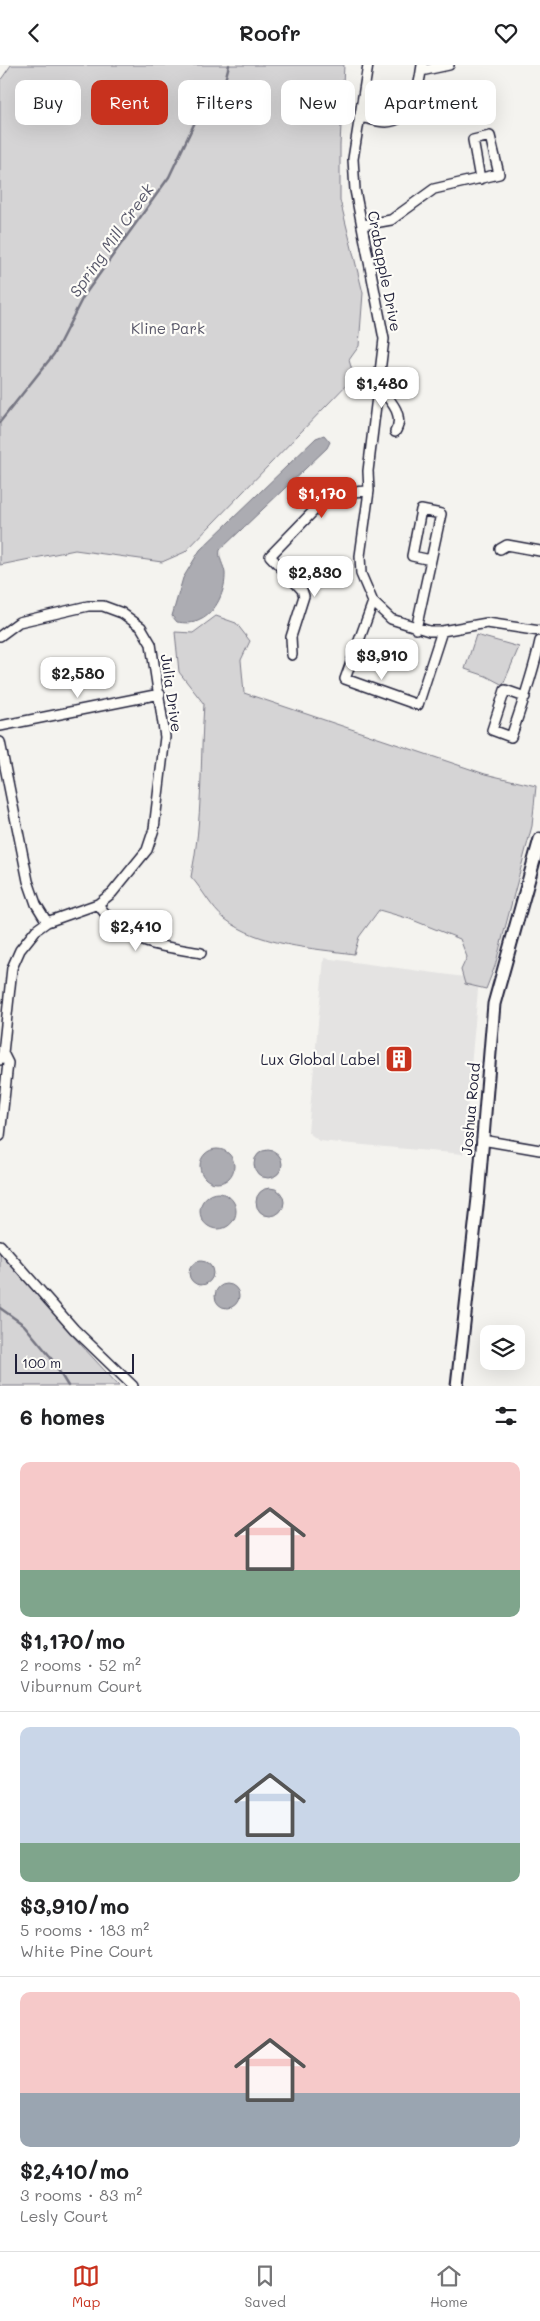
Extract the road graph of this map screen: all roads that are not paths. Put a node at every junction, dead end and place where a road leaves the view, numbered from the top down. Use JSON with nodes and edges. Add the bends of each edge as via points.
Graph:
{"nodes":[{"id":1,"x":368,"y":65,"type":"edge"},
{"id":2,"x":449,"y":65,"type":"edge"},
{"id":3,"x":422,"y":68,"type":"edge"},
{"id":4,"x":359,"y":117,"type":"junction"},
{"id":5,"x":480,"y":179,"type":"junction"},
{"id":6,"x":363,"y":225,"type":"junction"},
{"id":7,"x":378,"y":387,"type":"junction"},
{"id":8,"x":395,"y":432,"type":"dead end"},
{"id":9,"x":369,"y":491,"type":"junction"},
{"id":10,"x":500,"y":549,"type":"dead end"},
{"id":11,"x":540,"y":551,"type":"edge"},
{"id":12,"x":431,"y":560,"type":"junction"},
{"id":13,"x":372,"y":601,"type":"junction"},
{"id":14,"x":416,"y":629,"type":"junction"},
{"id":15,"x":442,"y":631,"type":"junction"},
{"id":16,"x":540,"y":631,"type":"edge"},
{"id":17,"x":0,"y":636,"type":"edge"},
{"id":18,"x":540,"y":641,"type":"edge"},
{"id":19,"x":292,"y":655,"type":"dead end"},
{"id":20,"x":160,"y":694,"type":"junction"},
{"id":21,"x":525,"y":697,"type":"junction"},
{"id":22,"x":0,"y":726,"type":"edge"},
{"id":23,"x":0,"y":742,"type":"edge"},
{"id":24,"x":540,"y":839,"type":"edge"},
{"id":25,"x":98,"y":904,"type":"junction"},
{"id":26,"x":47,"y":922,"type":"junction"},
{"id":27,"x":201,"y":953,"type":"dead end"},
{"id":28,"x":2,"y":1057,"type":"edge"},
{"id":29,"x":0,"y":1136,"type":"edge"},
{"id":30,"x":482,"y":1140,"type":"junction"},
{"id":31,"x":540,"y":1150,"type":"edge"},
{"id":32,"x":0,"y":1245,"type":"edge"},
{"id":33,"x":133,"y":1386,"type":"edge"},
{"id":34,"x":457,"y":1386,"type":"edge"}],
"edges":[{"from":1,"to":4,"type":"street","name":"Crabapple Drive"},
{"from":2,"to":3,"type":"street"},
{"from":3,"to":4,"type":"street","via":[[411,108],[400,118],[386,122]]},
{"from":4,"to":6,"type":"street","name":"Crabapple Drive","via":[[353,159],[355,190]]},
{"from":5,"to":5,"type":"street","via":[[499,174],[490,136],[473,140]]},
{"from":5,"to":6,"type":"street","via":[[434,189],[391,220]]},
{"from":6,"to":7,"type":"street","name":"Crabapple Drive","via":[[384,339]]},
{"from":7,"to":8,"type":"street","via":[[396,407],[399,426]]},
{"from":7,"to":9,"type":"street","name":"Crabapple Drive","via":[[368,471]]},
{"from":9,"to":13,"type":"street","name":"Crabapple Drive","via":[[360,555],[362,574]]},
{"from":9,"to":19,"type":"street","via":[[331,493],[270,556],[304,596],[290,637]]},
{"from":10,"to":11,"type":"street","via":[[507,545]]},
{"from":12,"to":12,"type":"street","via":[[412,556],[421,510],[441,514]]},
{"from":12,"to":14,"type":"street"},
{"from":13,"to":14,"type":"street","name":"Crabapple Drive","via":[[391,619]]},
{"from":13,"to":15,"type":"street","via":[[345,679],[418,705]]},
{"from":14,"to":15,"type":"street","name":"Crabapple Drive"},
{"from":15,"to":16,"type":"street","name":"Crabapple Drive","via":[[487,623]]},
{"from":17,"to":20,"type":"street","name":"Julia Drive","via":[[19,622],[88,606],[102,606],[122,613],[141,627],[151,644]]},
{"from":18,"to":21,"type":"street"},
{"from":20,"to":22,"type":"street"},
{"from":20,"to":25,"type":"street","name":"Julia Drive","via":[[165,737],[154,829],[147,849],[134,869]]},
{"from":21,"to":21,"type":"street","via":[[504,691],[492,730],[511,737]]},
{"from":23,"to":26,"type":"street","via":[[28,881]]},
{"from":24,"to":30,"type":"main road","name":"Joshua Road","via":[[494,1004]]},
{"from":25,"to":26,"type":"street","name":"Julia Drive"},
{"from":25,"to":27,"type":"street","via":[[118,928],[135,939]]},
{"from":26,"to":28,"type":"street","name":"Julia Drive","via":[[20,950],[12,968]]},
{"from":28,"to":29,"type":"street","name":"Julia Drive","via":[[8,1063]]},
{"from":30,"to":31,"type":"street"},
{"from":30,"to":34,"type":"main road","name":"Joshua Road"},
{"from":32,"to":33,"type":"street","via":[[74,1329]]}]}
